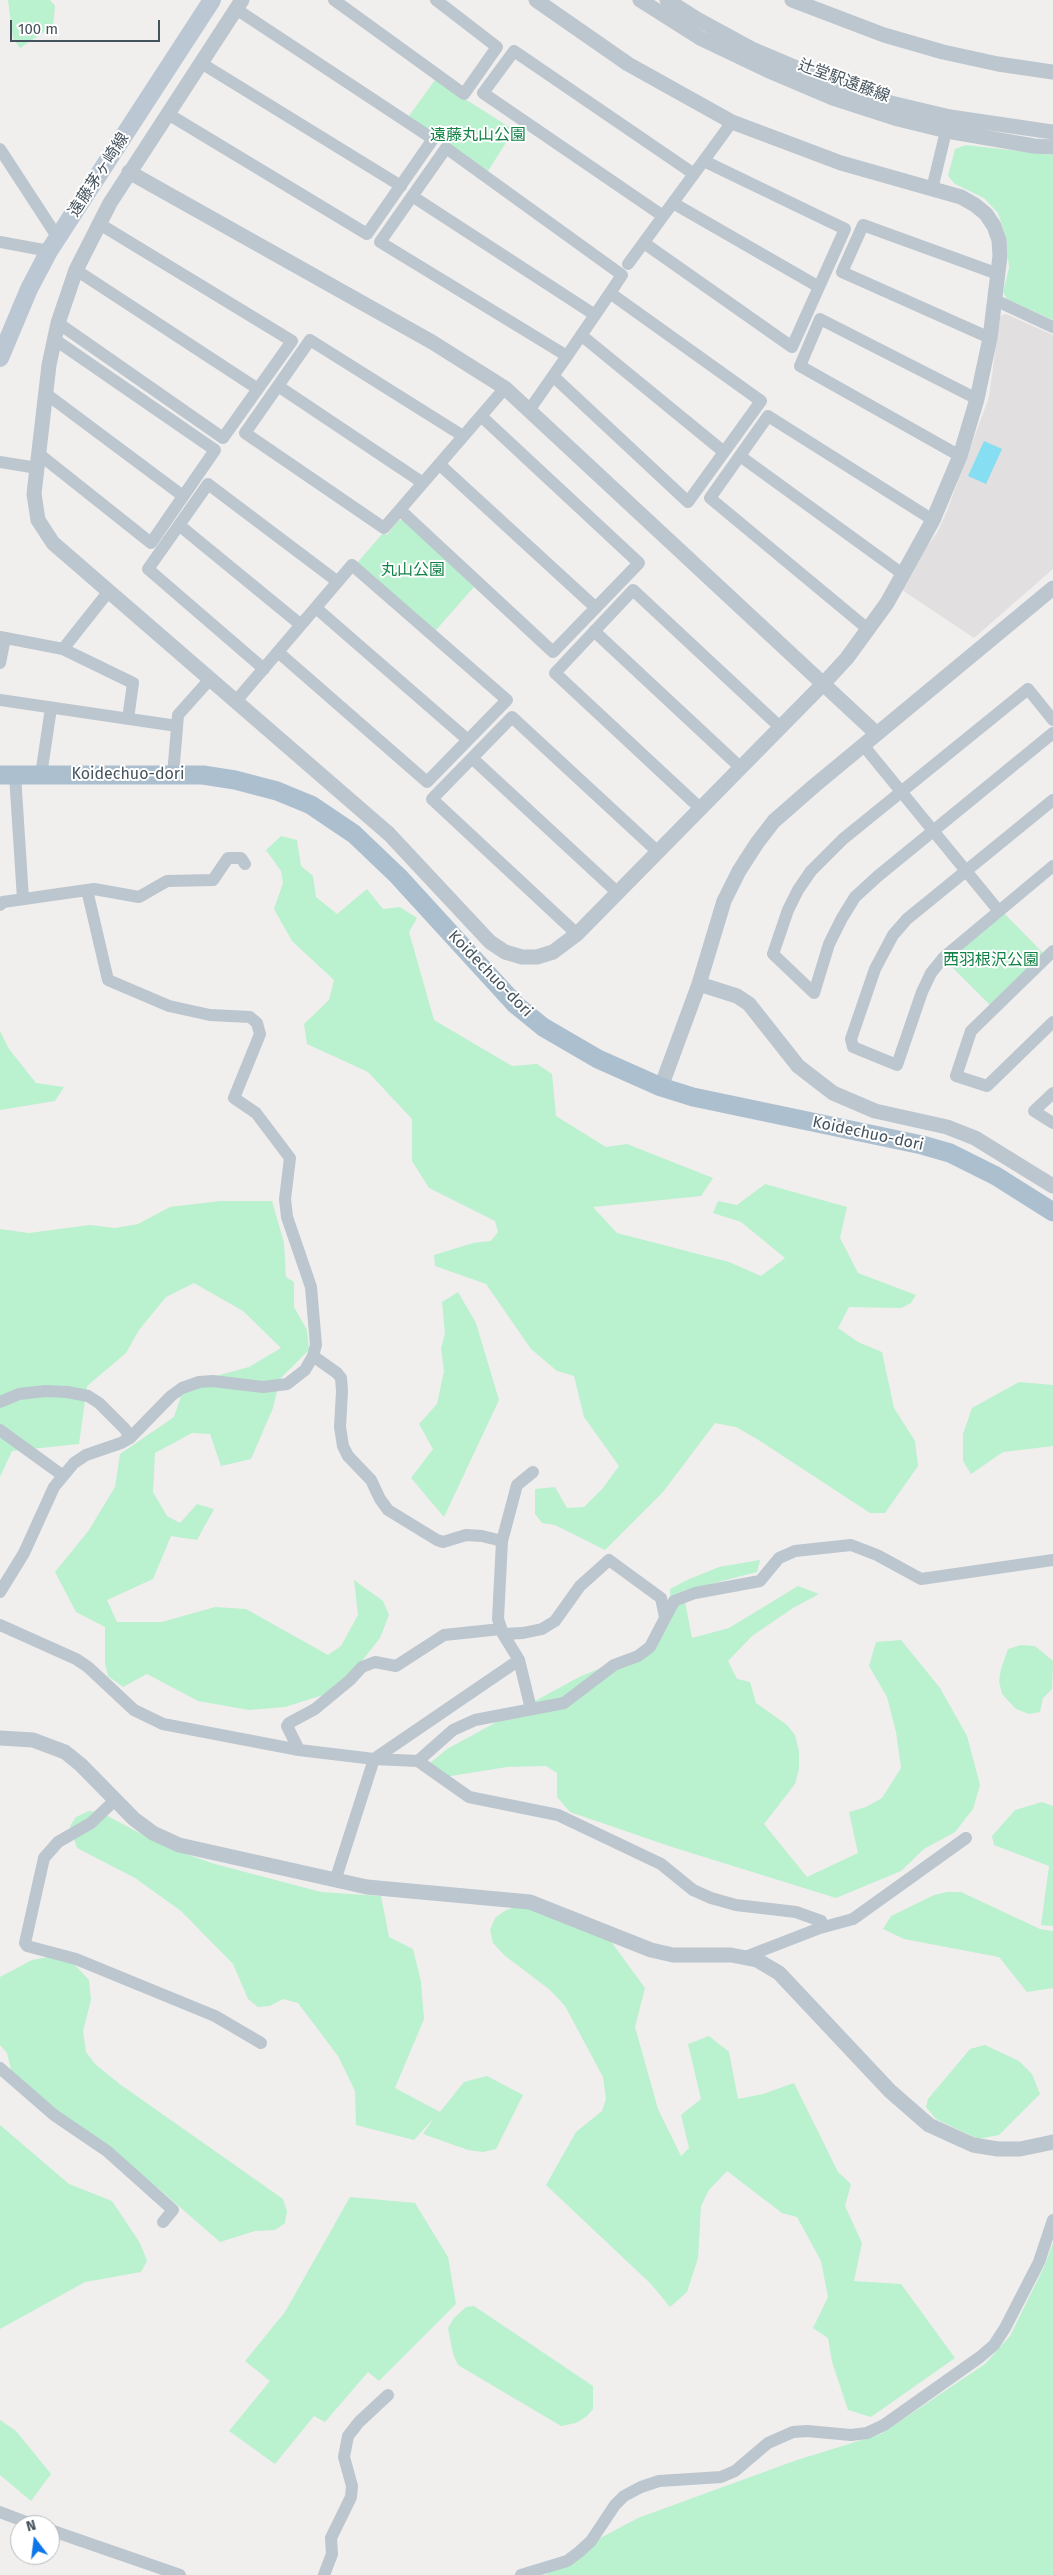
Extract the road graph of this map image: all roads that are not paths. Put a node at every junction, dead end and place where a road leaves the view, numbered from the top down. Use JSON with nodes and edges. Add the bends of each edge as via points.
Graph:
{"nodes":[{"id":1,"x":212,"y":0,"type":"edge"},
{"id":2,"x":334,"y":0,"type":"edge"},
{"id":3,"x":436,"y":0,"type":"edge"},
{"id":4,"x":536,"y":0,"type":"edge"},
{"id":5,"x":640,"y":0,"type":"edge"},
{"id":6,"x":667,"y":0,"type":"edge"},
{"id":7,"x":792,"y":0,"type":"edge"},
{"id":8,"x":239,"y":4,"type":"edge"},
{"id":9,"x":201,"y":63,"type":"junction"},
{"id":10,"x":1053,"y":72,"type":"edge"},
{"id":11,"x":168,"y":114,"type":"junction"},
{"id":12,"x":732,"y":122,"type":"junction"},
{"id":13,"x":948,"y":124,"type":"junction"},
{"id":14,"x":1053,"y":132,"type":"edge"},
{"id":15,"x":1053,"y":147,"type":"edge"},
{"id":16,"x":0,"y":149,"type":"edge"},
{"id":17,"x":704,"y":161,"type":"junction"},
{"id":18,"x":129,"y":172,"type":"junction"},
{"id":19,"x":694,"y":174,"type":"junction"},
{"id":20,"x":401,"y":186,"type":"junction"},
{"id":21,"x":932,"y":189,"type":"junction"},
{"id":22,"x":412,"y":196,"type":"junction"},
{"id":23,"x":673,"y":203,"type":"junction"},
{"id":24,"x":663,"y":216,"type":"junction"},
{"id":25,"x":98,"y":223,"type":"junction"},
{"id":26,"x":0,"y":242,"type":"edge"},
{"id":27,"x":54,"y":244,"type":"junction"},
{"id":28,"x":644,"y":244,"type":"junction"},
{"id":29,"x":628,"y":264,"type":"dead end"},
{"id":30,"x":76,"y":270,"type":"junction"},
{"id":31,"x":998,"y":274,"type":"junction"},
{"id":32,"x":819,"y":287,"type":"junction"},
{"id":33,"x":610,"y":293,"type":"junction"},
{"id":34,"x":995,"y":300,"type":"junction"},
{"id":35,"x":595,"y":315,"type":"junction"},
{"id":36,"x":58,"y":323,"type":"junction"},
{"id":37,"x":1053,"y":327,"type":"edge"},
{"id":38,"x":581,"y":335,"type":"junction"},
{"id":39,"x":54,"y":338,"type":"junction"},
{"id":40,"x":990,"y":338,"type":"junction"},
{"id":41,"x":567,"y":356,"type":"junction"},
{"id":42,"x":0,"y":358,"type":"edge"},
{"id":43,"x":553,"y":376,"type":"junction"},
{"id":44,"x":278,"y":386,"type":"junction"},
{"id":45,"x":505,"y":388,"type":"junction"},
{"id":46,"x":258,"y":389,"type":"junction"},
{"id":47,"x":46,"y":393,"type":"junction"},
{"id":48,"x":977,"y":399,"type":"junction"},
{"id":49,"x":530,"y":409,"type":"junction"},
{"id":50,"x":481,"y":416,"type":"junction"},
{"id":51,"x":463,"y":436,"type":"junction"},
{"id":52,"x":724,"y":452,"type":"junction"},
{"id":53,"x":740,"y":456,"type":"junction"},
{"id":54,"x":960,"y":456,"type":"junction"},
{"id":55,"x":38,"y":461,"type":"junction"},
{"id":56,"x":0,"y":462,"type":"edge"},
{"id":57,"x":439,"y":464,"type":"junction"},
{"id":58,"x":423,"y":483,"type":"junction"},
{"id":59,"x":183,"y":496,"type":"junction"},
{"id":60,"x":400,"y":510,"type":"junction"},
{"id":61,"x":933,"y":520,"type":"junction"},
{"id":62,"x":179,"y":525,"type":"junction"},
{"id":63,"x":904,"y":575,"type":"junction"},
{"id":64,"x":338,"y":582,"type":"junction"},
{"id":65,"x":1053,"y":588,"type":"edge"},
{"id":66,"x":108,"y":591,"type":"junction"},
{"id":67,"x":316,"y":608,"type":"junction"},
{"id":68,"x":596,"y":608,"type":"junction"},
{"id":69,"x":301,"y":625,"type":"junction"},
{"id":70,"x":868,"y":630,"type":"junction"},
{"id":71,"x":594,"y":631,"type":"junction"},
{"id":72,"x":3,"y":637,"type":"edge"},
{"id":73,"x":63,"y":649,"type":"junction"},
{"id":74,"x":278,"y":652,"type":"junction"},
{"id":75,"x":0,"y":663,"type":"edge"},
{"id":76,"x":264,"y":669,"type":"junction"},
{"id":77,"x":211,"y":678,"type":"junction"},
{"id":78,"x":824,"y":683,"type":"junction"},
{"id":79,"x":0,"y":700,"type":"edge"},
{"id":80,"x":236,"y":701,"type":"junction"},
{"id":81,"x":51,"y":708,"type":"junction"},
{"id":82,"x":128,"y":719,"type":"junction"},
{"id":83,"x":1053,"y":720,"type":"edge"},
{"id":84,"x":176,"y":726,"type":"junction"},
{"id":85,"x":781,"y":728,"type":"junction"},
{"id":86,"x":1053,"y":733,"type":"edge"},
{"id":87,"x":877,"y":734,"type":"junction"},
{"id":88,"x":468,"y":740,"type":"junction"},
{"id":89,"x":863,"y":745,"type":"junction"},
{"id":90,"x":472,"y":758,"type":"junction"},
{"id":91,"x":741,"y":768,"type":"junction"},
{"id":92,"x":7,"y":775,"type":"edge"},
{"id":93,"x":41,"y":775,"type":"junction"},
{"id":94,"x":173,"y":775,"type":"junction"},
{"id":95,"x":902,"y":792,"type":"junction"},
{"id":96,"x":1053,"y":800,"type":"edge"},
{"id":97,"x":701,"y":809,"type":"junction"},
{"id":98,"x":934,"y":832,"type":"junction"},
{"id":99,"x":658,"y":852,"type":"junction"},
{"id":100,"x":245,"y":864,"type":"dead end"},
{"id":101,"x":1053,"y":866,"type":"edge"},
{"id":102,"x":966,"y":871,"type":"junction"},
{"id":103,"x":87,"y":890,"type":"junction"},
{"id":104,"x":618,"y":893,"type":"junction"},
{"id":105,"x":23,"y":899,"type":"junction"},
{"id":106,"x":0,"y":905,"type":"edge"},
{"id":107,"x":998,"y":910,"type":"junction"},
{"id":108,"x":577,"y":934,"type":"junction"},
{"id":109,"x":1053,"y":951,"type":"edge"},
{"id":110,"x":699,"y":984,"type":"junction"},
{"id":111,"x":1053,"y":1022,"type":"edge"},
{"id":112,"x":661,"y":1087,"type":"junction"},
{"id":113,"x":1053,"y":1093,"type":"edge"},
{"id":114,"x":1053,"y":1123,"type":"edge"},
{"id":115,"x":1053,"y":1186,"type":"edge"},
{"id":116,"x":1053,"y":1212,"type":"edge"},
{"id":117,"x":313,"y":1356,"type":"junction"},
{"id":118,"x":0,"y":1402,"type":"edge"},
{"id":119,"x":0,"y":1430,"type":"edge"},
{"id":120,"x":130,"y":1438,"type":"junction"},
{"id":121,"x":533,"y":1472,"type":"dead end"},
{"id":122,"x":62,"y":1475,"type":"junction"},
{"id":123,"x":502,"y":1541,"type":"junction"},
{"id":124,"x":1053,"y":1560,"type":"edge"},
{"id":125,"x":0,"y":1592,"type":"edge"},
{"id":126,"x":665,"y":1617,"type":"junction"},
{"id":127,"x":0,"y":1625,"type":"edge"},
{"id":128,"x":502,"y":1632,"type":"junction"},
{"id":129,"x":519,"y":1660,"type":"junction"},
{"id":130,"x":531,"y":1709,"type":"junction"},
{"id":131,"x":0,"y":1738,"type":"edge"},
{"id":132,"x":299,"y":1750,"type":"junction"},
{"id":133,"x":374,"y":1759,"type":"junction"},
{"id":134,"x":418,"y":1761,"type":"junction"},
{"id":135,"x":115,"y":1800,"type":"junction"},
{"id":136,"x":966,"y":1838,"type":"dead end"},
{"id":137,"x":335,"y":1881,"type":"junction"},
{"id":138,"x":820,"y":1928,"type":"junction"},
{"id":139,"x":745,"y":1957,"type":"junction"},
{"id":140,"x":261,"y":2043,"type":"dead end"},
{"id":141,"x":0,"y":2068,"type":"edge"},
{"id":142,"x":1053,"y":2142,"type":"edge"},
{"id":143,"x":1053,"y":2220,"type":"edge"},
{"id":144,"x":163,"y":2222,"type":"dead end"},
{"id":145,"x":388,"y":2395,"type":"dead end"},
{"id":146,"x":60,"y":2533,"type":"edge"},
{"id":147,"x":180,"y":2575,"type":"edge"},
{"id":148,"x":324,"y":2575,"type":"edge"},
{"id":149,"x":521,"y":2575,"type":"edge"}],
"edges":[{"from":1,"to":27,"type":"main road","name":"遠藤茅ヶ崎線"},
{"from":2,"to":3,"type":"street","via":[[464,94],[497,47]]},
{"from":4,"to":12,"type":"street","via":[[628,64]]},
{"from":5,"to":13,"type":"street","name":"辻堂駅遠藤線","via":[[700,38],[833,98],[898,119]]},
{"from":6,"to":13,"type":"street","name":"辻堂駅遠藤線","via":[[754,50]]},
{"from":7,"to":10,"type":"street","via":[[884,35],[943,52]]},
{"from":8,"to":9,"type":"street"},
{"from":8,"to":20,"type":"street","via":[[433,139]]},
{"from":9,"to":11,"type":"street"},
{"from":9,"to":20,"type":"street"},
{"from":11,"to":18,"type":"street"},
{"from":11,"to":20,"type":"street","via":[[367,234]]},
{"from":12,"to":17,"type":"street"},
{"from":12,"to":21,"type":"street","via":[[841,163]]},
{"from":13,"to":14,"type":"street","name":"辻堂駅遠藤線"},
{"from":13,"to":15,"type":"street","name":"辻堂駅遠藤線","via":[[1034,146]]},
{"from":13,"to":21,"type":"street"},
{"from":16,"to":27,"type":"street"},
{"from":17,"to":19,"type":"street"},
{"from":17,"to":32,"type":"street","via":[[845,229]]},
{"from":18,"to":25,"type":"street"},
{"from":18,"to":45,"type":"street","via":[[432,342]]},
{"from":19,"to":23,"type":"street"},
{"from":19,"to":24,"type":"street","via":[[514,50],[483,93]]},
{"from":21,"to":31,"type":"street","via":[[961,198],[986,214],[999,240]]},
{"from":22,"to":33,"type":"street","via":[[446,148],[622,275]]},
{"from":22,"to":35,"type":"street"},
{"from":22,"to":41,"type":"street","via":[[380,242]]},
{"from":23,"to":24,"type":"street"},
{"from":23,"to":32,"type":"street"},
{"from":24,"to":28,"type":"street"},
{"from":25,"to":30,"type":"street"},
{"from":25,"to":46,"type":"street","via":[[292,341]]},
{"from":26,"to":27,"type":"street"},
{"from":27,"to":42,"type":"main road","name":"遠藤茅ヶ崎線","via":[[29,289]]},
{"from":28,"to":29,"type":"street"},
{"from":28,"to":32,"type":"street","via":[[792,347]]},
{"from":30,"to":36,"type":"street"},
{"from":30,"to":46,"type":"street"},
{"from":31,"to":34,"type":"street"},
{"from":31,"to":40,"type":"street","via":[[863,225],[842,272]]},
{"from":33,"to":35,"type":"street"},
{"from":33,"to":52,"type":"street","via":[[761,400]]},
{"from":34,"to":37,"type":"street"},
{"from":34,"to":40,"type":"street"},
{"from":35,"to":38,"type":"street"},
{"from":36,"to":39,"type":"street"},
{"from":36,"to":46,"type":"street","via":[[223,438]]},
{"from":38,"to":41,"type":"street"},
{"from":38,"to":52,"type":"street"},
{"from":39,"to":47,"type":"street"},
{"from":39,"to":59,"type":"street","via":[[215,450]]},
{"from":40,"to":48,"type":"street"},
{"from":41,"to":43,"type":"street"},
{"from":43,"to":49,"type":"street"},
{"from":43,"to":52,"type":"street","via":[[688,502]]},
{"from":44,"to":51,"type":"street","via":[[310,340]]},
{"from":44,"to":58,"type":"street"},
{"from":44,"to":60,"type":"street","via":[[245,433],[384,528]]},
{"from":45,"to":49,"type":"street"},
{"from":45,"to":50,"type":"street"},
{"from":47,"to":55,"type":"street"},
{"from":47,"to":59,"type":"street"},
{"from":48,"to":54,"type":"street"},
{"from":48,"to":54,"type":"street","via":[[820,319],[800,366]]},
{"from":49,"to":78,"type":"street"},
{"from":50,"to":51,"type":"street"},
{"from":50,"to":68,"type":"street","via":[[639,563]]},
{"from":51,"to":57,"type":"street"},
{"from":53,"to":61,"type":"street","via":[[768,416]]},
{"from":53,"to":63,"type":"street"},
{"from":53,"to":70,"type":"street","via":[[710,498]]},
{"from":54,"to":61,"type":"street"},
{"from":55,"to":56,"type":"street"},
{"from":55,"to":59,"type":"street","via":[[151,543]]},
{"from":55,"to":66,"type":"street","via":[[34,507],[43,530],[53,543]]},
{"from":57,"to":58,"type":"street"},
{"from":57,"to":68,"type":"street"},
{"from":58,"to":60,"type":"street"},
{"from":60,"to":68,"type":"street","via":[[553,652]]},
{"from":61,"to":63,"type":"street"},
{"from":62,"to":64,"type":"street","via":[[208,484]]},
{"from":62,"to":69,"type":"street"},
{"from":62,"to":76,"type":"street","via":[[148,569]]},
{"from":63,"to":70,"type":"street"},
{"from":64,"to":67,"type":"street"},
{"from":64,"to":88,"type":"street","via":[[352,565],[507,700]]},
{"from":65,"to":87,"type":"street"},
{"from":66,"to":73,"type":"street"},
{"from":66,"to":77,"type":"street"},
{"from":67,"to":69,"type":"street"},
{"from":67,"to":88,"type":"street"},
{"from":69,"to":74,"type":"street"},
{"from":70,"to":78,"type":"street"},
{"from":71,"to":85,"type":"street","via":[[633,590]]},
{"from":71,"to":91,"type":"street"},
{"from":71,"to":97,"type":"street","via":[[555,673]]},
{"from":72,"to":73,"type":"street"},
{"from":72,"to":75,"type":"street"},
{"from":73,"to":82,"type":"street","via":[[134,684]]},
{"from":74,"to":76,"type":"street"},
{"from":74,"to":88,"type":"street","via":[[427,782]]},
{"from":76,"to":80,"type":"street"},
{"from":77,"to":80,"type":"street"},
{"from":77,"to":84,"type":"street","via":[[178,715]]},
{"from":78,"to":85,"type":"street"},
{"from":78,"to":87,"type":"street"},
{"from":79,"to":81,"type":"street"},
{"from":80,"to":108,"type":"street","via":[[389,834],[490,942],[504,952],[522,957],[538,956],[553,952]]},
{"from":81,"to":82,"type":"street"},
{"from":81,"to":93,"type":"street"},
{"from":82,"to":84,"type":"street"},
{"from":83,"to":95,"type":"street","via":[[1028,689]]},
{"from":84,"to":94,"type":"street"},
{"from":85,"to":91,"type":"street"},
{"from":86,"to":98,"type":"street"},
{"from":87,"to":89,"type":"street"},
{"from":89,"to":95,"type":"street"},
{"from":89,"to":110,"type":"street","via":[[774,821],[756,843],[724,901]]},
{"from":90,"to":99,"type":"street","via":[[512,717]]},
{"from":90,"to":104,"type":"street"},
{"from":90,"to":108,"type":"street","via":[[432,799]]},
{"from":91,"to":97,"type":"street"},
{"from":92,"to":93,"type":"main road","name":"Koidechuo-dori"},
{"from":92,"to":105,"type":"street"},
{"from":93,"to":94,"type":"main road","name":"Koidechuo-dori"},
{"from":94,"to":112,"type":"main road","name":"Koidechuo-dori","via":[[236,780],[277,791],[311,805],[354,834],[391,870],[516,1006],[543,1027],[598,1059]]},
{"from":95,"to":98,"type":"street"},
{"from":95,"to":98,"type":"street","via":[[843,839],[811,871],[788,910],[773,954],[814,993],[829,944],[856,897]]},
{"from":96,"to":102,"type":"street"},
{"from":97,"to":99,"type":"street"},
{"from":98,"to":102,"type":"street"},
{"from":99,"to":104,"type":"street"},
{"from":100,"to":103,"type":"street","via":[[241,858],[228,858],[213,880],[167,881],[139,897],[110,890]]},
{"from":101,"to":107,"type":"street"},
{"from":102,"to":107,"type":"street"},
{"from":102,"to":107,"type":"street","via":[[907,919],[893,935],[875,969],[851,1039],[854,1047],[897,1065],[931,973],[960,941]]},
{"from":103,"to":105,"type":"street"},
{"from":103,"to":117,"type":"street","via":[[108,980],[169,1006],[210,1015],[250,1017],[257,1023],[260,1034],[234,1098],[256,1113],[290,1158],[284,1199],[311,1287],[316,1345]]},
{"from":104,"to":108,"type":"street"},
{"from":105,"to":106,"type":"street"},
{"from":109,"to":111,"type":"street","via":[[971,1031],[956,1076],[988,1086]]},
{"from":110,"to":112,"type":"street"},
{"from":110,"to":115,"type":"street","via":[[737,996],[749,1004],[798,1066],[833,1093],[875,1111],[975,1138]]},
{"from":112,"to":116,"type":"main road","name":"Koidechuo-dori","via":[[693,1097],[950,1153],[996,1176]]},
{"from":113,"to":114,"type":"street","via":[[1034,1111]]},
{"from":117,"to":120,"type":"street","via":[[305,1370],[282,1385],[263,1387],[213,1381],[182,1388]]},
{"from":117,"to":123,"type":"street","via":[[340,1378],[343,1446],[371,1480],[388,1510],[443,1542],[466,1535]]},
{"from":118,"to":120,"type":"street","via":[[19,1394],[45,1391],[88,1396],[125,1429]]},
{"from":119,"to":122,"type":"street"},
{"from":120,"to":122,"type":"street","via":[[86,1455]]},
{"from":121,"to":123,"type":"street","via":[[517,1485]]},
{"from":122,"to":125,"type":"street","via":[[24,1553]]},
{"from":123,"to":128,"type":"street","via":[[498,1592]]},
{"from":124,"to":126,"type":"street","via":[[921,1580],[878,1555],[852,1545],[795,1551],[780,1558],[760,1581],[695,1593],[674,1601]]},
{"from":126,"to":128,"type":"street","via":[[661,1598],[609,1560],[580,1586],[555,1621],[542,1629],[524,1633]]},
{"from":126,"to":130,"type":"street","via":[[650,1647],[638,1656],[614,1666],[564,1703]]},
{"from":127,"to":132,"type":"street","via":[[76,1659],[147,1718],[163,1724]]},
{"from":128,"to":129,"type":"street"},
{"from":128,"to":132,"type":"street","via":[[444,1635],[396,1666],[375,1662],[362,1666],[315,1709],[289,1723],[287,1726]]},
{"from":129,"to":130,"type":"street"},
{"from":129,"to":133,"type":"street"},
{"from":130,"to":134,"type":"street","via":[[475,1720],[453,1730]]},
{"from":131,"to":135,"type":"street","via":[[34,1740],[64,1752]]},
{"from":132,"to":133,"type":"street"},
{"from":133,"to":134,"type":"street"},
{"from":133,"to":137,"type":"street"},
{"from":134,"to":138,"type":"street","via":[[470,1797],[558,1815],[661,1864],[693,1890],[711,1898],[736,1905],[796,1912],[821,1922]]},
{"from":135,"to":137,"type":"street","via":[[152,1832],[179,1845]]},
{"from":135,"to":140,"type":"street","via":[[91,1823],[58,1842],[44,1858],[25,1943],[76,1959],[215,2016]]},
{"from":136,"to":138,"type":"street","via":[[870,1909],[853,1919]]},
{"from":137,"to":139,"type":"street","via":[[367,1887],[530,1902],[651,1950],[673,1955]]},
{"from":138,"to":139,"type":"street"},
{"from":139,"to":142,"type":"street","via":[[768,1965],[779,1973],[890,2091],[928,2125],[973,2145],[998,2149],[1020,2149]]},
{"from":141,"to":144,"type":"street","via":[[54,2115],[107,2151],[173,2210]]},
{"from":143,"to":149,"type":"street","via":[[1038,2262],[994,2345],[884,2425],[867,2433],[851,2435],[794,2432],[768,2443],[735,2471],[721,2477],[659,2481],[641,2487],[624,2496],[591,2541],[567,2561]]},
{"from":145,"to":148,"type":"street","via":[[348,2436],[344,2457],[352,2486],[351,2497],[331,2538],[332,2554]]},
{"from":146,"to":147,"type":"street"}]}
